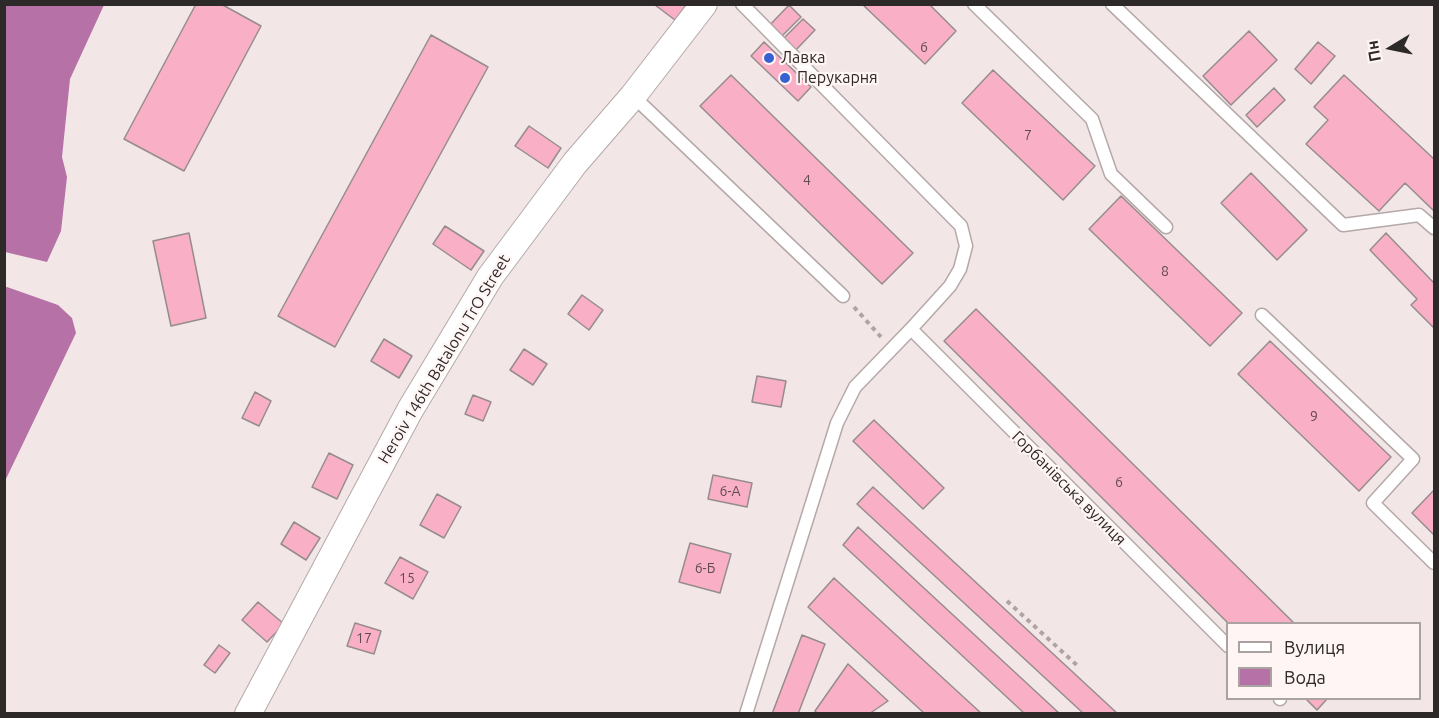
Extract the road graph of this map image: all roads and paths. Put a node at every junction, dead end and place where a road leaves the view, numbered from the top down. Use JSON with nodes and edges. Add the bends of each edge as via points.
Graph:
{"nodes":[{"id":1,"x":704,"y":4,"type":"edge"},
{"id":2,"x":742,"y":4,"type":"edge"},
{"id":3,"x":974,"y":4,"type":"edge"},
{"id":4,"x":1112,"y":4,"type":"edge"},
{"id":5,"x":633,"y":96,"type":"junction"},
{"id":6,"x":1166,"y":227,"type":"dead end"},
{"id":7,"x":1434,"y":228,"type":"edge"},
{"id":8,"x":843,"y":296,"type":"joint"},
{"id":9,"x":1262,"y":315,"type":"dead end"},
{"id":10,"x":911,"y":329,"type":"junction"},
{"id":11,"x":892,"y":348,"type":"junction"},
{"id":12,"x":1434,"y":563,"type":"edge"},
{"id":13,"x":1007,"y":601,"type":"dead end"},
{"id":14,"x":1226,"y":645,"type":"edge"},
{"id":15,"x":1080,"y":668,"type":"dead end"},
{"id":16,"x":248,"y":714,"type":"edge"},
{"id":17,"x":746,"y":714,"type":"edge"}],
"edges":[{"from":1,"to":5,"type":"street","name":"Heroiv 146th Batalonu TrO Street"},
{"from":2,"to":10,"type":"lane","via":[[961,226],[966,246],[960,269],[950,286]]},
{"from":3,"to":6,"type":"lane","via":[[1092,119],[1111,174]]},
{"from":4,"to":7,"type":"lane","via":[[1343,225],[1419,215]]},
{"from":5,"to":8,"type":"lane"},
{"from":5,"to":16,"type":"street","name":"Heroiv 146th Batalonu TrO Street","via":[[576,163],[490,277],[410,410]]},
{"from":8,"to":11,"type":"path"},
{"from":9,"to":12,"type":"lane","via":[[1413,459],[1373,503]]},
{"from":10,"to":11,"type":"lane"},
{"from":10,"to":14,"type":"lane","name":"Горбанівська вулиця"},
{"from":11,"to":17,"type":"lane","via":[[855,387],[837,423]]},
{"from":13,"to":15,"type":"path"}]}
